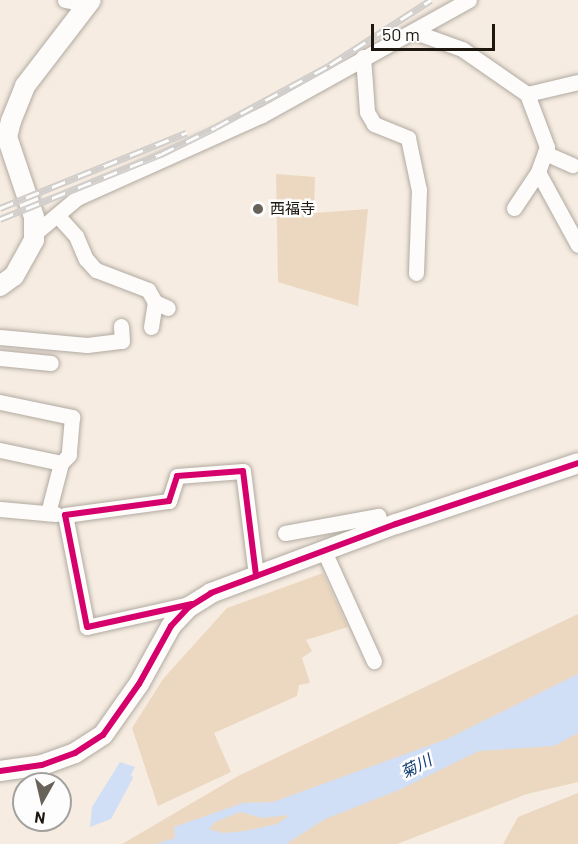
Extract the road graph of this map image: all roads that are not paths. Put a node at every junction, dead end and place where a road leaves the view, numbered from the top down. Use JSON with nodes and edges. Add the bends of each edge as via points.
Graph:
{"nodes":[{"id":1,"x":65,"y":0,"type":"edge"},
{"id":2,"x":469,"y":0,"type":"edge"},
{"id":3,"x":88,"y":2,"type":"edge"},
{"id":4,"x":415,"y":32,"type":"junction"},
{"id":5,"x":363,"y":57,"type":"junction"},
{"id":6,"x":578,"y":82,"type":"edge"},
{"id":7,"x":527,"y":94,"type":"junction"},
{"id":8,"x":4,"y":136,"type":"edge"},
{"id":9,"x":545,"y":153,"type":"junction"},
{"id":10,"x":572,"y":165,"type":"dead end"},
{"id":11,"x":538,"y":172,"type":"junction"},
{"id":12,"x":514,"y":208,"type":"dead end"},
{"id":13,"x":57,"y":215,"type":"junction"},
{"id":14,"x":34,"y":234,"type":"junction"},
{"id":15,"x":578,"y":245,"type":"edge"},
{"id":16,"x":416,"y":273,"type":"dead end"},
{"id":17,"x":0,"y":287,"type":"edge"},
{"id":18,"x":121,"y":326,"type":"dead end"},
{"id":19,"x":152,"y":327,"type":"dead end"},
{"id":20,"x":0,"y":337,"type":"edge"},
{"id":21,"x":0,"y":358,"type":"edge"},
{"id":22,"x":51,"y":363,"type":"dead end"},
{"id":23,"x":0,"y":402,"type":"edge"},
{"id":24,"x":0,"y":450,"type":"edge"},
{"id":25,"x":61,"y":463,"type":"junction"},
{"id":26,"x":578,"y":463,"type":"edge"},
{"id":27,"x":0,"y":509,"type":"edge"},
{"id":28,"x":48,"y":513,"type":"junction"},
{"id":29,"x":65,"y":515,"type":"junction"},
{"id":30,"x":382,"y":529,"type":"junction"},
{"id":31,"x":285,"y":533,"type":"dead end"},
{"id":32,"x":324,"y":551,"type":"junction"},
{"id":33,"x":256,"y":576,"type":"junction"},
{"id":34,"x":194,"y":603,"type":"junction"},
{"id":35,"x":374,"y":662,"type":"dead end"},
{"id":36,"x":0,"y":771,"type":"edge"}],
"edges":[{"from":1,"to":3,"type":"street"},
{"from":2,"to":4,"type":"street"},
{"from":3,"to":8,"type":"street","via":[[25,86]]},
{"from":4,"to":5,"type":"street"},
{"from":4,"to":7,"type":"street","via":[[462,49]]},
{"from":5,"to":13,"type":"street","via":[[262,115],[77,198]]},
{"from":5,"to":16,"type":"street","via":[[367,112],[374,124],[408,138],[419,190]]},
{"from":6,"to":7,"type":"street"},
{"from":7,"to":9,"type":"street","via":[[547,147]]},
{"from":8,"to":14,"type":"street","via":[[34,217]]},
{"from":9,"to":10,"type":"street"},
{"from":9,"to":11,"type":"street"},
{"from":11,"to":12,"type":"street"},
{"from":11,"to":15,"type":"street"},
{"from":13,"to":14,"type":"street"},
{"from":13,"to":19,"type":"street","via":[[76,236],[86,259],[96,270],[148,290],[161,305]]},
{"from":14,"to":17,"type":"street","via":[[30,253],[14,276]]},
{"from":18,"to":20,"type":"street","via":[[122,340],[87,345]]},
{"from":21,"to":22,"type":"street"},
{"from":23,"to":25,"type":"street","via":[[72,417],[69,454]]},
{"from":24,"to":25,"type":"street"},
{"from":25,"to":28,"type":"street"},
{"from":26,"to":30,"type":"street"},
{"from":27,"to":28,"type":"street"},
{"from":28,"to":29,"type":"street"},
{"from":29,"to":33,"type":"street","via":[[170,501],[177,476],[243,471]]},
{"from":29,"to":34,"type":"street","via":[[87,627]]},
{"from":30,"to":31,"type":"street","via":[[378,516]]},
{"from":30,"to":32,"type":"street"},
{"from":32,"to":33,"type":"street"},
{"from":32,"to":35,"type":"street"},
{"from":33,"to":34,"type":"street"},
{"from":34,"to":36,"type":"street","via":[[171,626],[139,684],[103,735],[75,753],[42,765]]}]}
